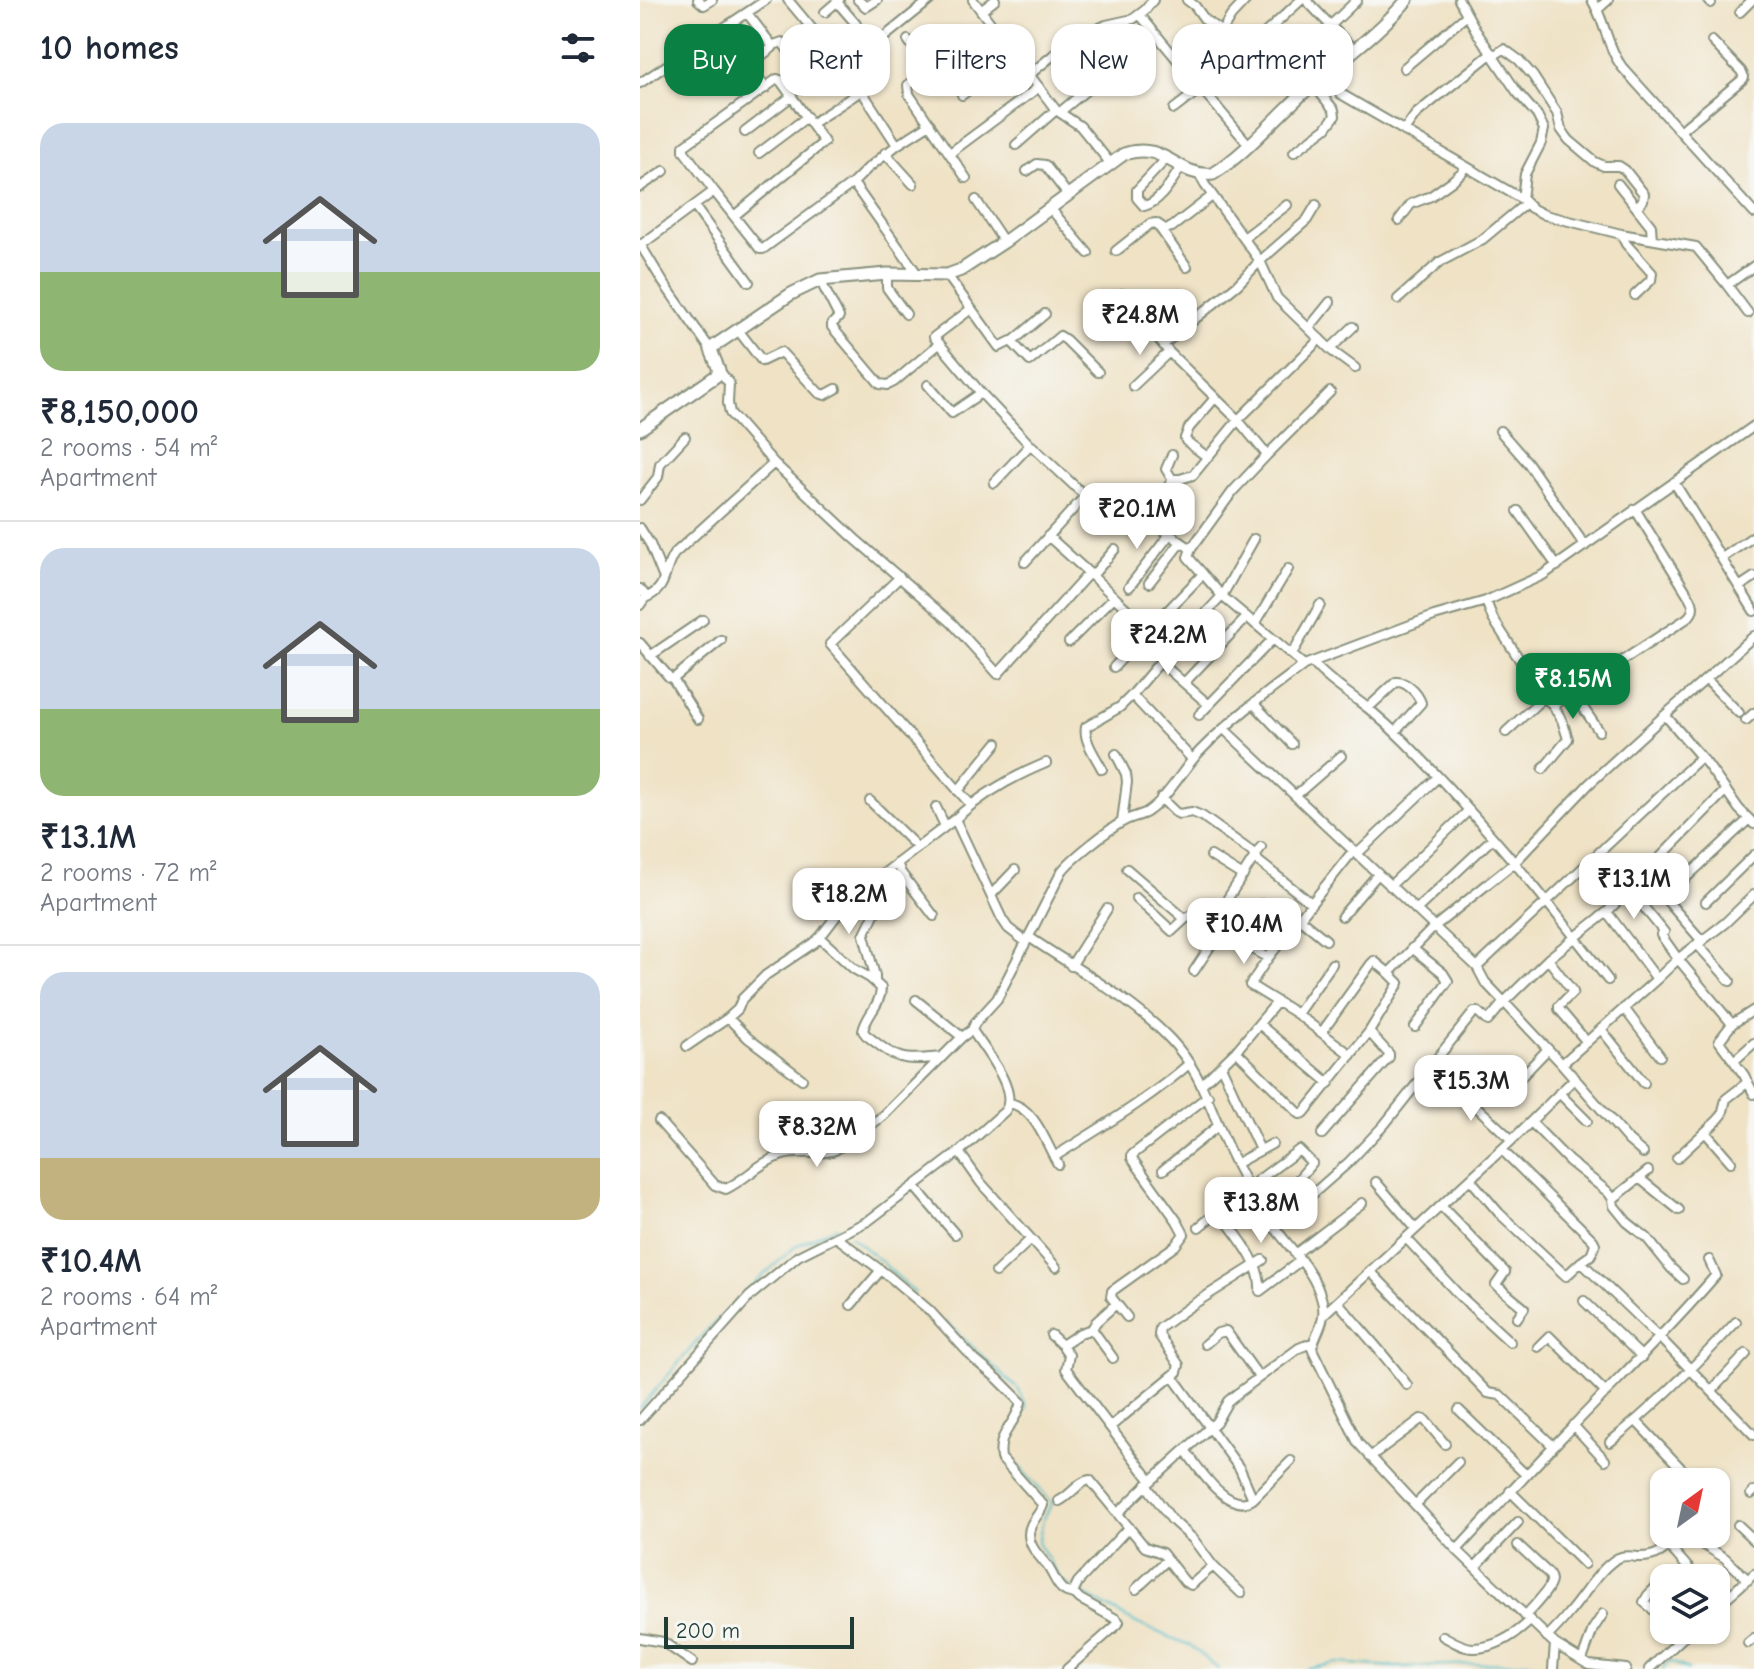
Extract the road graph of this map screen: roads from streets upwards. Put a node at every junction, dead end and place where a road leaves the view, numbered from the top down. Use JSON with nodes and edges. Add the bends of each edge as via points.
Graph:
{"nodes":[{"id":1,"x":698,"y":0,"type":"edge"},
{"id":2,"x":712,"y":0,"type":"edge"},
{"id":3,"x":766,"y":0,"type":"edge"},
{"id":4,"x":788,"y":0,"type":"edge"},
{"id":5,"x":858,"y":0,"type":"edge"},
{"id":6,"x":877,"y":0,"type":"edge"},
{"id":7,"x":930,"y":0,"type":"edge"},
{"id":8,"x":973,"y":0,"type":"edge"},
{"id":9,"x":995,"y":0,"type":"edge"},
{"id":10,"x":1153,"y":0,"type":"edge"},
{"id":11,"x":1246,"y":0,"type":"edge"},
{"id":12,"x":1304,"y":0,"type":"edge"},
{"id":13,"x":1357,"y":0,"type":"edge"},
{"id":14,"x":1407,"y":0,"type":"edge"},
{"id":15,"x":1459,"y":0,"type":"edge"},
{"id":16,"x":1592,"y":0,"type":"edge"},
{"id":17,"x":1608,"y":0,"type":"edge"},
{"id":18,"x":1752,"y":0,"type":"edge"},
{"id":19,"x":838,"y":1,"type":"edge"},
{"id":20,"x":1191,"y":1,"type":"edge"},
{"id":21,"x":1598,"y":9,"type":"junction"},
{"id":22,"x":981,"y":11,"type":"junction"},
{"id":23,"x":825,"y":12,"type":"dead end"},
{"id":24,"x":1740,"y":12,"type":"dead end"},
{"id":25,"x":747,"y":13,"type":"junction"},
{"id":26,"x":1140,"y":15,"type":"junction"},
{"id":27,"x":1467,"y":15,"type":"junction"},
{"id":28,"x":990,"y":23,"type":"edge"},
{"id":29,"x":808,"y":24,"type":"edge"},
{"id":30,"x":856,"y":24,"type":"dead end"},
{"id":31,"x":1211,"y":24,"type":"edge"},
{"id":32,"x":1226,"y":24,"type":"edge"},
{"id":33,"x":1276,"y":24,"type":"edge"},
{"id":34,"x":1329,"y":24,"type":"edge"},
{"id":35,"x":1333,"y":24,"type":"edge"},
{"id":36,"x":890,"y":32,"type":"edge"},
{"id":37,"x":1712,"y":41,"type":"dead end"},
{"id":38,"x":780,"y":43,"type":"edge"},
{"id":39,"x":773,"y":45,"type":"junction"},
{"id":40,"x":1355,"y":51,"type":"edge"},
{"id":41,"x":764,"y":54,"type":"edge"},
{"id":42,"x":1172,"y":54,"type":"edge"},
{"id":43,"x":1493,"y":55,"type":"junction"},
{"id":44,"x":1404,"y":68,"type":"dead end"},
{"id":45,"x":1035,"y":70,"type":"edge"},
{"id":46,"x":780,"y":80,"type":"edge"},
{"id":47,"x":1035,"y":82,"type":"edge"},
{"id":48,"x":640,"y":83,"type":"edge"},
{"id":49,"x":764,"y":85,"type":"edge"},
{"id":50,"x":1039,"y":87,"type":"junction"},
{"id":51,"x":766,"y":88,"type":"junction"},
{"id":52,"x":792,"y":96,"type":"joint"},
{"id":53,"x":850,"y":96,"type":"edge"},
{"id":54,"x":865,"y":96,"type":"edge"},
{"id":55,"x":912,"y":96,"type":"edge"},
{"id":56,"x":1078,"y":96,"type":"edge"},
{"id":57,"x":1191,"y":96,"type":"edge"},
{"id":58,"x":1206,"y":96,"type":"edge"},
{"id":59,"x":1301,"y":96,"type":"edge"},
{"id":60,"x":1326,"y":96,"type":"edge"},
{"id":61,"x":1344,"y":96,"type":"edge"},
{"id":62,"x":1174,"y":109,"type":"dead end"},
{"id":63,"x":1058,"y":111,"type":"junction"},
{"id":64,"x":809,"y":120,"type":"junction"},
{"id":65,"x":930,"y":124,"type":"junction"},
{"id":66,"x":1404,"y":131,"type":"junction"},
{"id":67,"x":1680,"y":131,"type":"junction"},
{"id":68,"x":745,"y":132,"type":"dead end"},
{"id":69,"x":897,"y":145,"type":"junction"},
{"id":70,"x":1016,"y":145,"type":"dead end"},
{"id":71,"x":1249,"y":145,"type":"junction"},
{"id":72,"x":1294,"y":152,"type":"dead end"},
{"id":73,"x":759,"y":153,"type":"dead end"},
{"id":74,"x":885,"y":153,"type":"junction"},
{"id":75,"x":950,"y":153,"type":"junction"},
{"id":76,"x":1164,"y":161,"type":"junction"},
{"id":77,"x":1111,"y":164,"type":"junction"},
{"id":78,"x":1464,"y":166,"type":"junction"},
{"id":79,"x":664,"y":171,"type":"dead end"},
{"id":80,"x":1027,"y":171,"type":"dead end"},
{"id":81,"x":1178,"y":171,"type":"junction"},
{"id":82,"x":1199,"y":174,"type":"junction"},
{"id":83,"x":966,"y":178,"type":"dead end"},
{"id":84,"x":853,"y":183,"type":"junction"},
{"id":85,"x":913,"y":184,"type":"dead end"},
{"id":86,"x":1618,"y":184,"type":"dead end"},
{"id":87,"x":640,"y":187,"type":"edge"},
{"id":88,"x":714,"y":191,"type":"junction"},
{"id":89,"x":1068,"y":195,"type":"junction"},
{"id":90,"x":1212,"y":196,"type":"junction"},
{"id":91,"x":976,"y":200,"type":"dead end"},
{"id":92,"x":1524,"y":202,"type":"junction"},
{"id":93,"x":1287,"y":205,"type":"dead end"},
{"id":94,"x":1316,"y":205,"type":"dead end"},
{"id":95,"x":694,"y":206,"type":"junction"},
{"id":96,"x":1637,"y":207,"type":"junction"},
{"id":97,"x":1050,"y":208,"type":"junction"},
{"id":98,"x":1754,"y":213,"type":"edge"},
{"id":99,"x":734,"y":216,"type":"junction"},
{"id":100,"x":1399,"y":220,"type":"dead end"},
{"id":101,"x":1156,"y":223,"type":"junction"},
{"id":102,"x":1621,"y":234,"type":"junction"},
{"id":103,"x":1244,"y":238,"type":"junction"},
{"id":104,"x":1652,"y":239,"type":"junction"},
{"id":105,"x":1004,"y":242,"type":"junction"},
{"id":106,"x":640,"y":245,"type":"edge"},
{"id":107,"x":1116,"y":251,"type":"dead end"},
{"id":108,"x":1088,"y":253,"type":"dead end"},
{"id":109,"x":1260,"y":261,"type":"junction"},
{"id":110,"x":1754,"y":266,"type":"edge"},
{"id":111,"x":1187,"y":267,"type":"dead end"},
{"id":112,"x":887,"y":274,"type":"junction"},
{"id":113,"x":918,"y":275,"type":"junction"},
{"id":114,"x":947,"y":275,"type":"junction"},
{"id":115,"x":820,"y":280,"type":"junction"},
{"id":116,"x":749,"y":282,"type":"dead end"},
{"id":117,"x":1727,"y":285,"type":"junction"},
{"id":118,"x":1122,"y":294,"type":"dead end"},
{"id":119,"x":1635,"y":295,"type":"dead end"},
{"id":120,"x":1398,"y":299,"type":"dead end"},
{"id":121,"x":1330,"y":302,"type":"dead end"},
{"id":122,"x":971,"y":309,"type":"junction"},
{"id":123,"x":1748,"y":313,"type":"dead end"},
{"id":124,"x":906,"y":314,"type":"dead end"},
{"id":125,"x":1045,"y":314,"type":"dead end"},
{"id":126,"x":1353,"y":327,"type":"dead end"},
{"id":127,"x":1309,"y":328,"type":"junction"},
{"id":128,"x":738,"y":330,"type":"junction"},
{"id":129,"x":1320,"y":339,"type":"junction"},
{"id":130,"x":1012,"y":342,"type":"junction"},
{"id":131,"x":939,"y":344,"type":"junction"},
{"id":132,"x":1167,"y":348,"type":"junction"},
{"id":133,"x":1330,"y":349,"type":"junction"},
{"id":134,"x":711,"y":350,"type":"junction"},
{"id":135,"x":1355,"y":368,"type":"dead end"},
{"id":136,"x":719,"y":370,"type":"junction"},
{"id":137,"x":1098,"y":372,"type":"dead end"},
{"id":138,"x":928,"y":385,"type":"dead end"},
{"id":139,"x":1133,"y":386,"type":"dead end"},
{"id":140,"x":836,"y":389,"type":"dead end"},
{"id":141,"x":1330,"y":392,"type":"dead end"},
{"id":142,"x":981,"y":393,"type":"junction"},
{"id":143,"x":1215,"y":398,"type":"junction"},
{"id":144,"x":1238,"y":420,"type":"junction"},
{"id":145,"x":1754,"y":426,"type":"edge"},
{"id":146,"x":640,"y":429,"type":"edge"},
{"id":147,"x":1500,"y":431,"type":"dead end"},
{"id":148,"x":685,"y":437,"type":"dead end"},
{"id":149,"x":1031,"y":446,"type":"junction"},
{"id":150,"x":1172,"y":455,"type":"dead end"},
{"id":151,"x":1267,"y":455,"type":"junction"},
{"id":152,"x":1206,"y":456,"type":"junction"},
{"id":153,"x":774,"y":463,"type":"junction"},
{"id":154,"x":1172,"y":479,"type":"junction"},
{"id":155,"x":1674,"y":482,"type":"junction"},
{"id":156,"x":994,"y":483,"type":"dead end"},
{"id":157,"x":1086,"y":495,"type":"junction"},
{"id":158,"x":640,"y":500,"type":"edge"},
{"id":159,"x":1635,"y":509,"type":"junction"},
{"id":160,"x":1518,"y":511,"type":"dead end"},
{"id":161,"x":1145,"y":517,"type":"junction"},
{"id":162,"x":640,"y":528,"type":"edge"},
{"id":163,"x":1170,"y":534,"type":"junction"},
{"id":164,"x":1048,"y":536,"type":"junction"},
{"id":165,"x":1754,"y":536,"type":"edge"},
{"id":166,"x":1254,"y":539,"type":"dead end"},
{"id":167,"x":1181,"y":542,"type":"junction"},
{"id":168,"x":1585,"y":546,"type":"junction"},
{"id":169,"x":1115,"y":549,"type":"dead end"},
{"id":170,"x":1191,"y":549,"type":"junction"},
{"id":171,"x":1722,"y":558,"type":"junction"},
{"id":172,"x":1025,"y":562,"type":"dead end"},
{"id":173,"x":1557,"y":566,"type":"junction"},
{"id":174,"x":1288,"y":569,"type":"dead end"},
{"id":175,"x":1090,"y":574,"type":"junction"},
{"id":176,"x":1203,"y":574,"type":"junction"},
{"id":177,"x":900,"y":577,"type":"junction"},
{"id":178,"x":1754,"y":577,"type":"edge"},
{"id":179,"x":1149,"y":583,"type":"dead end"},
{"id":180,"x":1129,"y":587,"type":"dead end"},
{"id":181,"x":1739,"y":587,"type":"junction"},
{"id":182,"x":1222,"y":596,"type":"junction"},
{"id":183,"x":644,"y":597,"type":"edge"},
{"id":184,"x":1114,"y":597,"type":"junction"},
{"id":185,"x":1486,"y":601,"type":"junction"},
{"id":186,"x":1320,"y":605,"type":"dead end"},
{"id":187,"x":1754,"y":611,"type":"edge"},
{"id":188,"x":1247,"y":617,"type":"junction"},
{"id":189,"x":703,"y":620,"type":"dead end"},
{"id":190,"x":1255,"y":624,"type":"junction"},
{"id":191,"x":1149,"y":630,"type":"junction"},
{"id":192,"x":1754,"y":636,"type":"edge"},
{"id":193,"x":1273,"y":639,"type":"junction"},
{"id":194,"x":721,"y":640,"type":"dead end"},
{"id":195,"x":1069,"y":642,"type":"dead end"},
{"id":196,"x":640,"y":643,"type":"edge"},
{"id":197,"x":1292,"y":654,"type":"junction"},
{"id":198,"x":650,"y":656,"type":"junction"},
{"id":199,"x":1160,"y":662,"type":"junction"},
{"id":200,"x":1308,"y":664,"type":"junction"},
{"id":201,"x":1114,"y":667,"type":"dead end"},
{"id":202,"x":673,"y":679,"type":"junction"},
{"id":203,"x":1706,"y":679,"type":"junction"},
{"id":204,"x":1184,"y":683,"type":"junction"},
{"id":205,"x":1573,"y":693,"type":"junction"},
{"id":206,"x":1132,"y":695,"type":"junction"},
{"id":207,"x":1548,"y":700,"type":"junction"},
{"id":208,"x":1254,"y":704,"type":"junction"},
{"id":209,"x":1209,"y":705,"type":"junction"},
{"id":210,"x":1368,"y":708,"type":"junction"},
{"id":211,"x":1754,"y":713,"type":"edge"},
{"id":212,"x":1199,"y":715,"type":"dead end"},
{"id":213,"x":1665,"y":715,"type":"junction"},
{"id":214,"x":698,"y":719,"type":"dead end"},
{"id":215,"x":1224,"y":729,"type":"junction"},
{"id":216,"x":1599,"y":731,"type":"dead end"},
{"id":217,"x":1395,"y":732,"type":"junction"},
{"id":218,"x":1506,"y":732,"type":"dead end"},
{"id":219,"x":997,"y":743,"type":"dead end"},
{"id":220,"x":1292,"y":744,"type":"dead end"},
{"id":221,"x":1116,"y":754,"type":"dead end"},
{"id":222,"x":1341,"y":756,"type":"dead end"},
{"id":223,"x":1701,"y":757,"type":"junction"},
{"id":224,"x":1192,"y":759,"type":"junction"},
{"id":225,"x":1046,"y":763,"type":"dead end"},
{"id":226,"x":1102,"y":769,"type":"dead end"},
{"id":227,"x":1543,"y":769,"type":"dead end"},
{"id":228,"x":1438,"y":777,"type":"junction"},
{"id":229,"x":1726,"y":790,"type":"junction"},
{"id":230,"x":958,"y":791,"type":"junction"},
{"id":231,"x":1295,"y":796,"type":"junction"},
{"id":232,"x":1161,"y":798,"type":"junction"},
{"id":233,"x":870,"y":801,"type":"dead end"},
{"id":234,"x":971,"y":805,"type":"junction"},
{"id":235,"x":936,"y":807,"type":"dead end"},
{"id":236,"x":1468,"y":811,"type":"junction"},
{"id":237,"x":955,"y":819,"type":"junction"},
{"id":238,"x":1752,"y":821,"type":"edge"},
{"id":239,"x":1122,"y":822,"type":"junction"},
{"id":240,"x":945,"y":826,"type":"junction"},
{"id":241,"x":1493,"y":838,"type":"junction"},
{"id":242,"x":917,"y":847,"type":"junction"},
{"id":243,"x":1258,"y":851,"type":"junction"},
{"id":244,"x":1355,"y":853,"type":"junction"},
{"id":245,"x":1754,"y":855,"type":"edge"},
{"id":246,"x":1211,"y":856,"type":"dead end"},
{"id":247,"x":1515,"y":862,"type":"junction"},
{"id":248,"x":897,"y":863,"type":"junction"},
{"id":249,"x":1127,"y":869,"type":"dead end"},
{"id":250,"x":1015,"y":870,"type":"dead end"},
{"id":251,"x":1378,"y":874,"type":"junction"},
{"id":252,"x":1644,"y":874,"type":"junction"},
{"id":253,"x":1243,"y":876,"type":"junction"},
{"id":254,"x":870,"y":885,"type":"junction"},
{"id":255,"x":1390,"y":886,"type":"junction"},
{"id":256,"x":1675,"y":888,"type":"dead end"},
{"id":257,"x":1629,"y":889,"type":"junction"},
{"id":258,"x":992,"y":894,"type":"junction"},
{"id":259,"x":1754,"y":895,"type":"edge"},
{"id":260,"x":1136,"y":898,"type":"dead end"},
{"id":261,"x":1228,"y":898,"type":"dead end"},
{"id":262,"x":1548,"y":901,"type":"junction"},
{"id":263,"x":1706,"y":902,"type":"dead end"},
{"id":264,"x":1311,"y":903,"type":"junction"},
{"id":265,"x":1261,"y":904,"type":"dead end"},
{"id":266,"x":1107,"y":909,"type":"dead end"},
{"id":267,"x":1416,"y":910,"type":"junction"},
{"id":268,"x":1607,"y":912,"type":"junction"},
{"id":269,"x":934,"y":916,"type":"dead end"},
{"id":270,"x":1342,"y":916,"type":"dead end"},
{"id":271,"x":1185,"y":919,"type":"junction"},
{"id":272,"x":1296,"y":922,"type":"junction"},
{"id":273,"x":1434,"y":927,"type":"junction"},
{"id":274,"x":1221,"y":930,"type":"junction"},
{"id":275,"x":1575,"y":937,"type":"junction"},
{"id":276,"x":820,"y":938,"type":"junction"},
{"id":277,"x":1027,"y":940,"type":"junction"},
{"id":278,"x":1326,"y":940,"type":"dead end"},
{"id":279,"x":1699,"y":943,"type":"junction"},
{"id":280,"x":1412,"y":948,"type":"junction"},
{"id":281,"x":1268,"y":958,"type":"junction"},
{"id":282,"x":1548,"y":959,"type":"junction"},
{"id":283,"x":1678,"y":959,"type":"junction"},
{"id":284,"x":1332,"y":964,"type":"dead end"},
{"id":285,"x":1071,"y":966,"type":"junction"},
{"id":286,"x":1477,"y":967,"type":"junction"},
{"id":287,"x":1194,"y":971,"type":"dead end"},
{"id":288,"x":1389,"y":973,"type":"junction"},
{"id":289,"x":1657,"y":979,"type":"junction"},
{"id":290,"x":1608,"y":980,"type":"dead end"},
{"id":291,"x":1730,"y":981,"type":"dead end"},
{"id":292,"x":875,"y":982,"type":"junction"},
{"id":293,"x":916,"y":1000,"type":"dead end"},
{"id":294,"x":1277,"y":1002,"type":"junction"},
{"id":295,"x":1504,"y":1002,"type":"junction"},
{"id":296,"x":1624,"y":1008,"type":"junction"},
{"id":297,"x":1754,"y":1010,"type":"edge"},
{"id":298,"x":1297,"y":1014,"type":"junction"},
{"id":299,"x":728,"y":1018,"type":"junction"},
{"id":300,"x":1259,"y":1024,"type":"junction"},
{"id":301,"x":1732,"y":1024,"type":"junction"},
{"id":302,"x":1415,"y":1027,"type":"dead end"},
{"id":303,"x":1601,"y":1029,"type":"junction"},
{"id":304,"x":972,"y":1030,"type":"junction"},
{"id":305,"x":1322,"y":1032,"type":"junction"},
{"id":306,"x":1369,"y":1032,"type":"junction"},
{"id":307,"x":962,"y":1037,"type":"junction"},
{"id":308,"x":1587,"y":1042,"type":"junction"},
{"id":309,"x":1754,"y":1043,"type":"edge"},
{"id":310,"x":687,"y":1046,"type":"dead end"},
{"id":311,"x":1548,"y":1049,"type":"junction"},
{"id":312,"x":1236,"y":1051,"type":"junction"},
{"id":313,"x":1351,"y":1055,"type":"junction"},
{"id":314,"x":1660,"y":1056,"type":"dead end"},
{"id":315,"x":942,"y":1057,"type":"junction"},
{"id":316,"x":1734,"y":1061,"type":"junction"},
{"id":317,"x":1190,"y":1063,"type":"junction"},
{"id":318,"x":1562,"y":1064,"type":"junction"},
{"id":319,"x":1221,"y":1066,"type":"junction"},
{"id":320,"x":1575,"y":1078,"type":"junction"},
{"id":321,"x":802,"y":1079,"type":"dead end"},
{"id":322,"x":1748,"y":1082,"type":"junction"},
{"id":323,"x":1329,"y":1083,"type":"junction"},
{"id":324,"x":1451,"y":1083,"type":"dead end"},
{"id":325,"x":1644,"y":1083,"type":"dead end"},
{"id":326,"x":1202,"y":1084,"type":"junction"},
{"id":327,"x":1491,"y":1086,"type":"dead end"},
{"id":328,"x":1559,"y":1093,"type":"junction"},
{"id":329,"x":1754,"y":1094,"type":"edge"},
{"id":330,"x":1208,"y":1096,"type":"junction"},
{"id":331,"x":1009,"y":1103,"type":"junction"},
{"id":332,"x":659,"y":1121,"type":"dead end"},
{"id":333,"x":1587,"y":1121,"type":"dead end"},
{"id":334,"x":1531,"y":1122,"type":"junction"},
{"id":335,"x":1218,"y":1126,"type":"junction"},
{"id":336,"x":1705,"y":1132,"type":"junction"},
{"id":337,"x":1322,"y":1134,"type":"dead end"},
{"id":338,"x":1512,"y":1140,"type":"junction"},
{"id":339,"x":1272,"y":1144,"type":"dead end"},
{"id":340,"x":1260,"y":1150,"type":"junction"},
{"id":341,"x":1502,"y":1150,"type":"junction"},
{"id":342,"x":959,"y":1152,"type":"junction"},
{"id":343,"x":1643,"y":1153,"type":"dead end"},
{"id":344,"x":1677,"y":1158,"type":"dead end"},
{"id":345,"x":1731,"y":1162,"type":"dead end"},
{"id":346,"x":1237,"y":1163,"type":"junction"},
{"id":347,"x":1163,"y":1170,"type":"dead end"},
{"id":348,"x":1648,"y":1171,"type":"dead end"},
{"id":349,"x":1639,"y":1178,"type":"junction"},
{"id":350,"x":1470,"y":1179,"type":"junction"},
{"id":351,"x":1376,"y":1182,"type":"dead end"},
{"id":352,"x":914,"y":1186,"type":"junction"},
{"id":353,"x":1247,"y":1187,"type":"junction"},
{"id":354,"x":1613,"y":1199,"type":"junction"},
{"id":355,"x":1362,"y":1203,"type":"dead end"},
{"id":356,"x":1441,"y":1206,"type":"junction"},
{"id":357,"x":1265,"y":1207,"type":"junction"},
{"id":358,"x":1679,"y":1210,"type":"dead end"},
{"id":359,"x":1219,"y":1211,"type":"junction"},
{"id":360,"x":1199,"y":1227,"type":"dead end"},
{"id":361,"x":1274,"y":1228,"type":"junction"},
{"id":362,"x":1416,"y":1229,"type":"junction"},
{"id":363,"x":955,"y":1234,"type":"dead end"},
{"id":364,"x":836,"y":1237,"type":"junction"},
{"id":365,"x":1406,"y":1238,"type":"junction"},
{"id":366,"x":1031,"y":1239,"type":"junction"},
{"id":367,"x":1298,"y":1257,"type":"junction"},
{"id":368,"x":1709,"y":1260,"type":"dead end"},
{"id":369,"x":1581,"y":1262,"type":"junction"},
{"id":370,"x":1259,"y":1263,"type":"junction"},
{"id":371,"x":1056,"y":1267,"type":"dead end"},
{"id":372,"x":881,"y":1270,"type":"junction"},
{"id":373,"x":996,"y":1272,"type":"dead end"},
{"id":374,"x":1371,"y":1272,"type":"junction"},
{"id":375,"x":1683,"y":1279,"type":"dead end"},
{"id":376,"x":1584,"y":1301,"type":"dead end"},
{"id":377,"x":1338,"y":1302,"type":"junction"},
{"id":378,"x":1116,"y":1304,"type":"junction"},
{"id":379,"x":851,"y":1305,"type":"dead end"},
{"id":380,"x":1324,"y":1314,"type":"junction"},
{"id":381,"x":1127,"y":1317,"type":"dead end"},
{"id":382,"x":1517,"y":1318,"type":"dead end"},
{"id":383,"x":1736,"y":1322,"type":"dead end"},
{"id":384,"x":1092,"y":1329,"type":"junction"},
{"id":385,"x":1051,"y":1335,"type":"dead end"},
{"id":386,"x":1660,"y":1338,"type":"junction"},
{"id":387,"x":1314,"y":1342,"type":"junction"},
{"id":388,"x":1510,"y":1342,"type":"dead end"},
{"id":389,"x":1205,"y":1344,"type":"dead end"},
{"id":390,"x":1062,"y":1345,"type":"junction"},
{"id":391,"x":1538,"y":1347,"type":"dead end"},
{"id":392,"x":1746,"y":1354,"type":"dead end"},
{"id":393,"x":1642,"y":1357,"type":"junction"},
{"id":394,"x":1113,"y":1358,"type":"dead end"},
{"id":395,"x":1690,"y":1370,"type":"junction"},
{"id":396,"x":1173,"y":1377,"type":"junction"},
{"id":397,"x":1259,"y":1377,"type":"junction"},
{"id":398,"x":1407,"y":1385,"type":"dead end"},
{"id":399,"x":1712,"y":1390,"type":"junction"},
{"id":400,"x":1606,"y":1393,"type":"junction"},
{"id":401,"x":1459,"y":1410,"type":"dead end"},
{"id":402,"x":640,"y":1420,"type":"edge"},
{"id":403,"x":1636,"y":1421,"type":"junction"},
{"id":404,"x":1573,"y":1425,"type":"junction"},
{"id":405,"x":1110,"y":1427,"type":"junction"},
{"id":406,"x":1210,"y":1427,"type":"junction"},
{"id":407,"x":1754,"y":1435,"type":"edge"},
{"id":408,"x":1610,"y":1442,"type":"dead end"},
{"id":409,"x":1445,"y":1444,"type":"dead end"},
{"id":410,"x":1553,"y":1446,"type":"junction"},
{"id":411,"x":1185,"y":1450,"type":"junction"},
{"id":412,"x":1370,"y":1457,"type":"junction"},
{"id":413,"x":1605,"y":1460,"type":"dead end"},
{"id":414,"x":1291,"y":1461,"type":"dead end"},
{"id":415,"x":1458,"y":1462,"type":"dead end"},
{"id":416,"x":1681,"y":1468,"type":"edge"},
{"id":417,"x":1526,"y":1475,"type":"junction"},
{"id":418,"x":1148,"y":1483,"type":"junction"},
{"id":419,"x":1510,"y":1491,"type":"junction"},
{"id":420,"x":1253,"y":1499,"type":"junction"},
{"id":421,"x":1059,"y":1501,"type":"dead end"},
{"id":422,"x":1415,"y":1505,"type":"junction"},
{"id":423,"x":1118,"y":1513,"type":"junction"},
{"id":424,"x":1518,"y":1522,"type":"dead end"},
{"id":425,"x":1738,"y":1525,"type":"dead end"},
{"id":426,"x":1129,"y":1527,"type":"junction"},
{"id":427,"x":1754,"y":1540,"type":"edge"},
{"id":428,"x":1518,"y":1545,"type":"dead end"},
{"id":429,"x":1666,"y":1548,"type":"edge"},
{"id":430,"x":1671,"y":1548,"type":"edge"},
{"id":431,"x":1709,"y":1548,"type":"edge"},
{"id":432,"x":1457,"y":1550,"type":"junction"},
{"id":433,"x":1167,"y":1560,"type":"junction"},
{"id":434,"x":1584,"y":1564,"type":"dead end"},
{"id":435,"x":1685,"y":1564,"type":"edge"},
{"id":436,"x":1213,"y":1566,"type":"junction"},
{"id":437,"x":1475,"y":1567,"type":"junction"},
{"id":438,"x":1751,"y":1577,"type":"edge"},
{"id":439,"x":1136,"y":1589,"type":"dead end"},
{"id":440,"x":1074,"y":1591,"type":"junction"},
{"id":441,"x":1241,"y":1593,"type":"dead end"},
{"id":442,"x":1730,"y":1594,"type":"edge"},
{"id":443,"x":1603,"y":1614,"type":"dead end"},
{"id":444,"x":1528,"y":1619,"type":"junction"},
{"id":445,"x":1443,"y":1636,"type":"dead end"},
{"id":446,"x":1547,"y":1637,"type":"junction"},
{"id":447,"x":640,"y":1638,"type":"edge"},
{"id":448,"x":1555,"y":1644,"type":"junction"},
{"id":449,"x":1673,"y":1644,"type":"edge"},
{"id":450,"x":1582,"y":1660,"type":"junction"},
{"id":451,"x":692,"y":1662,"type":"dead end"},
{"id":452,"x":1553,"y":1665,"type":"edge"},
{"id":453,"x":1067,"y":1669,"type":"edge"},
{"id":454,"x":1626,"y":1669,"type":"edge"},
{"id":455,"x":1649,"y":1669,"type":"edge"}],
"edges":[{"from":1,"to":2,"type":"street","via":[[704,5]]},
{"from":3,"to":25,"type":"street"},
{"from":4,"to":29,"type":"street"},
{"from":5,"to":6,"type":"street","via":[[866,7]]},
{"from":7,"to":36,"type":"street"},
{"from":8,"to":22,"type":"street"},
{"from":9,"to":22,"type":"street"},
{"from":10,"to":26,"type":"street"},
{"from":11,"to":32,"type":"street"},
{"from":12,"to":33,"type":"street"},
{"from":12,"to":34,"type":"street"},
{"from":13,"to":35,"type":"street"},
{"from":14,"to":40,"type":"street"},
{"from":15,"to":27,"type":"street"},
{"from":16,"to":21,"type":"street"},
{"from":17,"to":21,"type":"street"},
{"from":18,"to":24,"type":"street"},
{"from":19,"to":23,"type":"street"},
{"from":19,"to":30,"type":"street"},
{"from":20,"to":31,"type":"street"},
{"from":21,"to":67,"type":"street","via":[[1618,61]]},
{"from":22,"to":28,"type":"street"},
{"from":25,"to":39,"type":"street"},
{"from":25,"to":48,"type":"street"},
{"from":26,"to":42,"type":"street"},
{"from":26,"to":45,"type":"street","via":[[1068,43]]},
{"from":27,"to":43,"type":"street"},
{"from":27,"to":44,"type":"street"},
{"from":37,"to":67,"type":"street","via":[[1744,77]]},
{"from":38,"to":39,"type":"street"},
{"from":39,"to":41,"type":"street"},
{"from":43,"to":66,"type":"street","via":[[1416,114]]},
{"from":43,"to":92,"type":"street","via":[[1544,129],[1525,174]]},
{"from":43,"to":96,"type":"street","via":[[1504,49],[1519,60],[1557,113],[1563,132],[1586,156],[1628,172],[1644,194]]},
{"from":46,"to":51,"type":"street"},
{"from":47,"to":50,"type":"street"},
{"from":49,"to":51,"type":"street"},
{"from":50,"to":63,"type":"street"},
{"from":50,"to":75,"type":"street"},
{"from":51,"to":88,"type":"street","via":[[684,146]]},
{"from":52,"to":64,"type":"street"},
{"from":52,"to":68,"type":"street"},
{"from":53,"to":64,"type":"street"},
{"from":54,"to":69,"type":"street"},
{"from":55,"to":65,"type":"street"},
{"from":56,"to":63,"type":"street"},
{"from":57,"to":62,"type":"street"},
{"from":58,"to":71,"type":"street"},
{"from":59,"to":71,"type":"street"},
{"from":60,"to":72,"type":"street","via":[[1335,116]]},
{"from":61,"to":66,"type":"street"},
{"from":63,"to":70,"type":"street"},
{"from":63,"to":77,"type":"street","via":[[1080,126]]},
{"from":64,"to":73,"type":"street"},
{"from":64,"to":99,"type":"street","via":[[824,142]]},
{"from":65,"to":69,"type":"street"},
{"from":65,"to":75,"type":"street"},
{"from":66,"to":78,"type":"street"},
{"from":67,"to":98,"type":"street"},
{"from":69,"to":74,"type":"street"},
{"from":71,"to":82,"type":"street","via":[[1213,174]]},
{"from":74,"to":84,"type":"street"},
{"from":74,"to":85,"type":"street"},
{"from":75,"to":83,"type":"street"},
{"from":76,"to":77,"type":"street","via":[[1148,149],[1124,154]]},
{"from":76,"to":81,"type":"street"},
{"from":76,"to":81,"type":"street","via":[[1137,190],[1144,206],[1172,183]]},
{"from":77,"to":89,"type":"street"},
{"from":78,"to":92,"type":"street"},
{"from":78,"to":100,"type":"street","via":[[1452,181],[1411,204]]},
{"from":79,"to":87,"type":"street"},
{"from":80,"to":89,"type":"street","via":[[1045,165]]},
{"from":81,"to":82,"type":"street"},
{"from":82,"to":90,"type":"street"},
{"from":84,"to":99,"type":"street","via":[[763,249]]},
{"from":84,"to":113,"type":"street"},
{"from":86,"to":96,"type":"street"},
{"from":88,"to":95,"type":"street"},
{"from":88,"to":99,"type":"street"},
{"from":89,"to":97,"type":"street"},
{"from":90,"to":101,"type":"street","via":[[1172,227]]},
{"from":90,"to":103,"type":"street"},
{"from":91,"to":105,"type":"street"},
{"from":92,"to":102,"type":"street","via":[[1545,215]]},
{"from":92,"to":120,"type":"street","via":[[1483,239],[1440,262]]},
{"from":93,"to":103,"type":"street"},
{"from":94,"to":109,"type":"street","via":[[1307,220]]},
{"from":95,"to":106,"type":"street"},
{"from":95,"to":116,"type":"street"},
{"from":96,"to":104,"type":"street","via":[[1651,226]]},
{"from":97,"to":105,"type":"street"},
{"from":97,"to":108,"type":"street"},
{"from":101,"to":107,"type":"street"},
{"from":101,"to":111,"type":"street"},
{"from":102,"to":104,"type":"street"},
{"from":102,"to":119,"type":"street","via":[[1652,273]]},
{"from":103,"to":109,"type":"street"},
{"from":104,"to":117,"type":"street","via":[[1696,247]]},
{"from":105,"to":114,"type":"street"},
{"from":106,"to":134,"type":"street"},
{"from":109,"to":127,"type":"street","via":[[1273,293]]},
{"from":109,"to":132,"type":"street"},
{"from":110,"to":117,"type":"street"},
{"from":112,"to":113,"type":"street"},
{"from":112,"to":115,"type":"street"},
{"from":112,"to":124,"type":"street","via":[[887,288]]},
{"from":113,"to":114,"type":"street"},
{"from":114,"to":122,"type":"street"},
{"from":115,"to":128,"type":"street"},
{"from":115,"to":131,"type":"street","via":[[839,317],[832,327],[880,384],[894,382]]},
{"from":117,"to":123,"type":"street"},
{"from":118,"to":132,"type":"street"},
{"from":121,"to":127,"type":"street"},
{"from":122,"to":130,"type":"street","via":[[997,345]]},
{"from":122,"to":131,"type":"street","via":[[934,337]]},
{"from":125,"to":130,"type":"street"},
{"from":126,"to":133,"type":"street"},
{"from":127,"to":129,"type":"street"},
{"from":128,"to":134,"type":"street"},
{"from":128,"to":140,"type":"street","via":[[762,361],[781,352],[821,395]]},
{"from":129,"to":133,"type":"street"},
{"from":129,"to":144,"type":"street"},
{"from":130,"to":137,"type":"street","via":[[1030,361],[1062,337]]},
{"from":131,"to":142,"type":"street"},
{"from":132,"to":139,"type":"street"},
{"from":132,"to":143,"type":"street"},
{"from":133,"to":135,"type":"street"},
{"from":134,"to":136,"type":"street"},
{"from":136,"to":146,"type":"street"},
{"from":136,"to":153,"type":"street","via":[[729,383],[730,413]]},
{"from":138,"to":142,"type":"street","via":[[952,413]]},
{"from":141,"to":151,"type":"street"},
{"from":142,"to":149,"type":"street"},
{"from":143,"to":144,"type":"street"},
{"from":143,"to":152,"type":"street","via":[[1185,438]]},
{"from":144,"to":151,"type":"street"},
{"from":144,"to":152,"type":"street"},
{"from":145,"to":155,"type":"street"},
{"from":147,"to":168,"type":"street"},
{"from":148,"to":158,"type":"street","via":[[660,464],[658,477]]},
{"from":149,"to":156,"type":"street"},
{"from":149,"to":157,"type":"street"},
{"from":150,"to":154,"type":"street","via":[[1166,469]]},
{"from":151,"to":170,"type":"street"},
{"from":152,"to":154,"type":"street","via":[[1193,475]]},
{"from":153,"to":177,"type":"street"},
{"from":153,"to":183,"type":"street","via":[[674,554],[664,582]]},
{"from":154,"to":161,"type":"street"},
{"from":155,"to":159,"type":"street"},
{"from":155,"to":171,"type":"street"},
{"from":157,"to":161,"type":"street","via":[[1116,525],[1133,513]]},
{"from":157,"to":164,"type":"street"},
{"from":159,"to":168,"type":"street"},
{"from":159,"to":205,"type":"street","via":[[1693,603],[1693,612]]},
{"from":160,"to":173,"type":"street"},
{"from":161,"to":163,"type":"street"},
{"from":162,"to":183,"type":"street","via":[[662,573]]},
{"from":163,"to":167,"type":"street"},
{"from":163,"to":180,"type":"street"},
{"from":164,"to":172,"type":"street"},
{"from":164,"to":175,"type":"street"},
{"from":165,"to":171,"type":"street"},
{"from":166,"to":182,"type":"street"},
{"from":167,"to":170,"type":"street"},
{"from":167,"to":179,"type":"street"},
{"from":168,"to":173,"type":"street"},
{"from":169,"to":175,"type":"street"},
{"from":170,"to":176,"type":"street","via":[[1188,557]]},
{"from":171,"to":181,"type":"street"},
{"from":173,"to":185,"type":"street"},
{"from":174,"to":190,"type":"street"},
{"from":175,"to":177,"type":"street","via":[[998,674]]},
{"from":175,"to":184,"type":"street"},
{"from":176,"to":182,"type":"street"},
{"from":176,"to":191,"type":"street"},
{"from":177,"to":230,"type":"street","via":[[830,644]]},
{"from":178,"to":181,"type":"street"},
{"from":181,"to":187,"type":"street"},
{"from":182,"to":188,"type":"street"},
{"from":182,"to":199,"type":"street"},
{"from":184,"to":191,"type":"street"},
{"from":184,"to":195,"type":"street"},
{"from":185,"to":200,"type":"street"},
{"from":185,"to":207,"type":"street"},
{"from":186,"to":197,"type":"street"},
{"from":188,"to":190,"type":"street"},
{"from":188,"to":204,"type":"street"},
{"from":189,"to":198,"type":"street"},
{"from":190,"to":193,"type":"street"},
{"from":191,"to":201,"type":"street"},
{"from":192,"to":203,"type":"street"},
{"from":193,"to":197,"type":"street"},
{"from":193,"to":209,"type":"street"},
{"from":194,"to":202,"type":"street"},
{"from":196,"to":198,"type":"street"},
{"from":197,"to":200,"type":"street"},
{"from":198,"to":202,"type":"street"},
{"from":199,"to":204,"type":"street"},
{"from":199,"to":206,"type":"street"},
{"from":200,"to":208,"type":"street"},
{"from":200,"to":210,"type":"street"},
{"from":202,"to":214,"type":"street"},
{"from":203,"to":211,"type":"street","via":[[1742,717]]},
{"from":203,"to":213,"type":"street"},
{"from":204,"to":209,"type":"street"},
{"from":205,"to":207,"type":"street","via":[[1559,702]]},
{"from":205,"to":216,"type":"street"},
{"from":206,"to":224,"type":"street"},
{"from":206,"to":226,"type":"street","via":[[1086,727]]},
{"from":207,"to":218,"type":"street"},
{"from":207,"to":227,"type":"street","via":[[1568,739]]},
{"from":208,"to":215,"type":"street"},
{"from":208,"to":220,"type":"street"},
{"from":209,"to":212,"type":"street"},
{"from":210,"to":217,"type":"street"},
{"from":210,"to":217,"type":"street","via":[[1399,681],[1418,695],[1421,703]]},
{"from":213,"to":223,"type":"street"},
{"from":213,"to":247,"type":"street"},
{"from":215,"to":224,"type":"street"},
{"from":215,"to":231,"type":"street"},
{"from":217,"to":228,"type":"street"},
{"from":219,"to":230,"type":"street"},
{"from":221,"to":239,"type":"street","via":[[1127,782]]},
{"from":222,"to":231,"type":"street"},
{"from":223,"to":229,"type":"street"},
{"from":223,"to":262,"type":"street"},
{"from":224,"to":232,"type":"street"},
{"from":225,"to":234,"type":"street"},
{"from":228,"to":236,"type":"street"},
{"from":228,"to":244,"type":"street"},
{"from":229,"to":238,"type":"street"},
{"from":229,"to":252,"type":"street"},
{"from":230,"to":234,"type":"street"},
{"from":231,"to":244,"type":"street"},
{"from":232,"to":239,"type":"street","via":[[1146,812]]},
{"from":232,"to":243,"type":"street","via":[[1175,812],[1202,816]]},
{"from":233,"to":242,"type":"street"},
{"from":234,"to":237,"type":"street"},
{"from":235,"to":240,"type":"street"},
{"from":236,"to":241,"type":"street"},
{"from":236,"to":255,"type":"street"},
{"from":237,"to":240,"type":"street"},
{"from":237,"to":258,"type":"street"},
{"from":238,"to":256,"type":"street"},
{"from":239,"to":277,"type":"street","via":[[1062,871]]},
{"from":240,"to":242,"type":"street"},
{"from":241,"to":247,"type":"street"},
{"from":241,"to":267,"type":"street"},
{"from":242,"to":248,"type":"street"},
{"from":243,"to":253,"type":"street"},
{"from":243,"to":264,"type":"street","via":[[1258,861]]},
{"from":244,"to":251,"type":"street"},
{"from":244,"to":264,"type":"street"},
{"from":245,"to":263,"type":"street"},
{"from":246,"to":253,"type":"street"},
{"from":247,"to":262,"type":"street"},
{"from":247,"to":273,"type":"street"},
{"from":248,"to":254,"type":"street"},
{"from":248,"to":269,"type":"street"},
{"from":249,"to":271,"type":"street"},
{"from":250,"to":258,"type":"street"},
{"from":251,"to":255,"type":"street"},
{"from":251,"to":270,"type":"street"},
{"from":252,"to":257,"type":"street"},
{"from":252,"to":279,"type":"street"},
{"from":253,"to":261,"type":"street"},
{"from":254,"to":276,"type":"street"},
{"from":254,"to":292,"type":"street","via":[[881,900],[864,935]]},
{"from":255,"to":267,"type":"street"},
{"from":257,"to":268,"type":"street"},
{"from":257,"to":283,"type":"street"},
{"from":258,"to":277,"type":"street","via":[[1008,928]]},
{"from":259,"to":279,"type":"street"},
{"from":260,"to":271,"type":"street","via":[[1172,931]]},
{"from":262,"to":275,"type":"street"},
{"from":262,"to":286,"type":"street"},
{"from":264,"to":272,"type":"street"},
{"from":265,"to":272,"type":"street"},
{"from":266,"to":285,"type":"street"},
{"from":267,"to":273,"type":"street"},
{"from":268,"to":275,"type":"street"},
{"from":268,"to":289,"type":"street"},
{"from":271,"to":274,"type":"street","via":[[1194,914]]},
{"from":272,"to":278,"type":"street"},
{"from":272,"to":281,"type":"street"},
{"from":273,"to":280,"type":"street"},
{"from":273,"to":286,"type":"street"},
{"from":274,"to":281,"type":"street"},
{"from":274,"to":287,"type":"street"},
{"from":275,"to":282,"type":"street"},
{"from":275,"to":290,"type":"street"},
{"from":276,"to":292,"type":"street"},
{"from":276,"to":299,"type":"street","via":[[766,975]]},
{"from":277,"to":285,"type":"street"},
{"from":277,"to":304,"type":"street","via":[[997,999]]},
{"from":279,"to":283,"type":"street"},
{"from":279,"to":291,"type":"street"},
{"from":280,"to":288,"type":"street"},
{"from":280,"to":302,"type":"street","via":[[1448,981]]},
{"from":281,"to":294,"type":"street","via":[[1250,985]]},
{"from":282,"to":295,"type":"street"},
{"from":282,"to":308,"type":"street","via":[[1573,992],[1559,1009]]},
{"from":283,"to":289,"type":"street"},
{"from":283,"to":301,"type":"street"},
{"from":284,"to":298,"type":"street"},
{"from":285,"to":317,"type":"street","via":[[1130,1003]]},
{"from":286,"to":295,"type":"street"},
{"from":288,"to":305,"type":"street","via":[[1374,961]]},
{"from":288,"to":306,"type":"street","via":[[1399,983]]},
{"from":289,"to":296,"type":"street"},
{"from":292,"to":315,"type":"street","via":[[881,995],[863,1026],[866,1035],[903,1059]]},
{"from":293,"to":307,"type":"street"},
{"from":294,"to":298,"type":"street"},
{"from":294,"to":300,"type":"street"},
{"from":295,"to":311,"type":"street"},
{"from":295,"to":361,"type":"street","via":[[1488,1021],[1474,1012],[1384,1125]]},
{"from":296,"to":303,"type":"street"},
{"from":296,"to":314,"type":"street"},
{"from":297,"to":301,"type":"street"},
{"from":298,"to":305,"type":"street"},
{"from":299,"to":310,"type":"street"},
{"from":299,"to":321,"type":"street"},
{"from":300,"to":312,"type":"street"},
{"from":300,"to":323,"type":"street"},
{"from":301,"to":316,"type":"street","via":[[1719,1041]]},
{"from":303,"to":308,"type":"street"},
{"from":303,"to":325,"type":"street"},
{"from":304,"to":307,"type":"street"},
{"from":304,"to":331,"type":"street","via":[[1004,1079]]},
{"from":305,"to":313,"type":"street"},
{"from":306,"to":313,"type":"street"},
{"from":306,"to":337,"type":"street","via":[[1389,1057]]},
{"from":307,"to":315,"type":"street"},
{"from":308,"to":318,"type":"street"},
{"from":309,"to":316,"type":"street"},
{"from":311,"to":318,"type":"street"},
{"from":311,"to":327,"type":"street","via":[[1521,1077],[1507,1072]]},
{"from":312,"to":319,"type":"street"},
{"from":312,"to":323,"type":"street","via":[[1300,1114]]},
{"from":313,"to":323,"type":"street"},
{"from":315,"to":332,"type":"street","via":[[883,1116],[835,1150],[779,1156],[726,1189],[715,1185]]},
{"from":316,"to":322,"type":"street"},
{"from":317,"to":326,"type":"street"},
{"from":317,"to":331,"type":"street","via":[[1056,1160],[1030,1116]]},
{"from":318,"to":320,"type":"street"},
{"from":319,"to":326,"type":"street"},
{"from":319,"to":340,"type":"street"},
{"from":320,"to":328,"type":"street"},
{"from":320,"to":343,"type":"street"},
{"from":322,"to":329,"type":"street"},
{"from":322,"to":336,"type":"street","via":[[1726,1099],[1722,1115]]},
{"from":324,"to":338,"type":"street"},
{"from":326,"to":330,"type":"street"},
{"from":328,"to":333,"type":"street"},
{"from":328,"to":334,"type":"street"},
{"from":330,"to":335,"type":"street"},
{"from":330,"to":378,"type":"street","via":[[1132,1155],[1184,1234],[1175,1246],[1114,1288],[1110,1294]]},
{"from":331,"to":342,"type":"street"},
{"from":334,"to":338,"type":"street"},
{"from":334,"to":354,"type":"street"},
{"from":335,"to":346,"type":"street"},
{"from":335,"to":347,"type":"street"},
{"from":336,"to":344,"type":"street"},
{"from":336,"to":345,"type":"street"},
{"from":338,"to":341,"type":"street"},
{"from":339,"to":340,"type":"street"},
{"from":340,"to":346,"type":"street"},
{"from":341,"to":350,"type":"street"},
{"from":341,"to":369,"type":"street","via":[[1593,1240],[1594,1250]]},
{"from":342,"to":352,"type":"street"},
{"from":342,"to":366,"type":"street"},
{"from":346,"to":353,"type":"street"},
{"from":348,"to":349,"type":"street"},
{"from":349,"to":354,"type":"street"},
{"from":349,"to":358,"type":"street"},
{"from":350,"to":356,"type":"street"},
{"from":350,"to":369,"type":"street","via":[[1566,1276]]},
{"from":351,"to":362,"type":"street"},
{"from":352,"to":363,"type":"street"},
{"from":352,"to":364,"type":"street","via":[[868,1221]]},
{"from":353,"to":357,"type":"street"},
{"from":353,"to":359,"type":"street"},
{"from":354,"to":375,"type":"street","via":[[1627,1222]]},
{"from":355,"to":367,"type":"street"},
{"from":356,"to":362,"type":"street"},
{"from":356,"to":382,"type":"street","via":[[1505,1272],[1496,1285],[1524,1308]]},
{"from":357,"to":357,"type":"street","via":[[1257,1181],[1299,1150],[1312,1163],[1274,1208]]},
{"from":357,"to":361,"type":"street"},
{"from":359,"to":360,"type":"street"},
{"from":359,"to":370,"type":"street"},
{"from":361,"to":367,"type":"street"},
{"from":362,"to":365,"type":"street"},
{"from":364,"to":372,"type":"street"},
{"from":364,"to":402,"type":"street","via":[[798,1256],[750,1296]]},
{"from":365,"to":374,"type":"street"},
{"from":365,"to":388,"type":"street"},
{"from":366,"to":371,"type":"street"},
{"from":366,"to":373,"type":"street"},
{"from":367,"to":370,"type":"street","via":[[1260,1291]]},
{"from":367,"to":380,"type":"street","via":[[1315,1282]]},
{"from":368,"to":386,"type":"street","via":[[1716,1275]]},
{"from":369,"to":386,"type":"street"},
{"from":370,"to":396,"type":"street","via":[[1160,1328],[1159,1335],[1179,1365]]},
{"from":372,"to":379,"type":"street"},
{"from":372,"to":440,"type":"street","via":[[1021,1402],[1000,1440],[1001,1458],[1043,1505],[1030,1528],[1031,1544],[1062,1589]]},
{"from":374,"to":377,"type":"street"},
{"from":374,"to":410,"type":"street","via":[[1488,1393],[1500,1395]]},
{"from":376,"to":393,"type":"street"},
{"from":377,"to":380,"type":"street"},
{"from":377,"to":398,"type":"street"},
{"from":378,"to":381,"type":"street"},
{"from":378,"to":384,"type":"street"},
{"from":380,"to":387,"type":"street"},
{"from":383,"to":395,"type":"street"},
{"from":384,"to":390,"type":"street"},
{"from":384,"to":394,"type":"street"},
{"from":385,"to":390,"type":"street"},
{"from":386,"to":393,"type":"street"},
{"from":386,"to":395,"type":"street"},
{"from":387,"to":397,"type":"street"},
{"from":387,"to":412,"type":"street","via":[[1313,1351],[1347,1423]]},
{"from":389,"to":397,"type":"street","via":[[1226,1331]]},
{"from":390,"to":405,"type":"street","via":[[1069,1355],[1066,1369]]},
{"from":391,"to":400,"type":"street","via":[[1549,1336]]},
{"from":392,"to":399,"type":"street"},
{"from":393,"to":400,"type":"street"},
{"from":395,"to":399,"type":"street"},
{"from":395,"to":403,"type":"street"},
{"from":396,"to":405,"type":"street"},
{"from":396,"to":406,"type":"street"},
{"from":397,"to":406,"type":"street","via":[[1228,1401]]},
{"from":399,"to":407,"type":"street"},
{"from":400,"to":404,"type":"street"},
{"from":401,"to":417,"type":"street"},
{"from":403,"to":408,"type":"street"},
{"from":403,"to":416,"type":"street"},
{"from":404,"to":410,"type":"street"},
{"from":404,"to":413,"type":"street"},
{"from":405,"to":418,"type":"street"},
{"from":406,"to":411,"type":"street"},
{"from":406,"to":420,"type":"street","via":[[1240,1469]]},
{"from":409,"to":412,"type":"street","via":[[1421,1419]]},
{"from":410,"to":417,"type":"street"},
{"from":411,"to":418,"type":"street"},
{"from":411,"to":420,"type":"street","via":[[1221,1494],[1240,1503]]},
{"from":412,"to":422,"type":"street"},
{"from":414,"to":420,"type":"street"},
{"from":415,"to":422,"type":"street"},
{"from":417,"to":419,"type":"street"},
{"from":418,"to":423,"type":"street"},
{"from":418,"to":436,"type":"street"},
{"from":419,"to":432,"type":"street"},
{"from":419,"to":434,"type":"street"},
{"from":421,"to":423,"type":"street","via":[[1090,1480]]},
{"from":422,"to":432,"type":"street"},
{"from":423,"to":426,"type":"street"},
{"from":424,"to":437,"type":"street"},
{"from":425,"to":427,"type":"street"},
{"from":426,"to":433,"type":"street","via":[[1145,1547]]},
{"from":426,"to":440,"type":"street"},
{"from":428,"to":444,"type":"street","via":[[1551,1578]]},
{"from":429,"to":446,"type":"street","via":[[1651,1557],[1618,1558]]},
{"from":430,"to":435,"type":"street"},
{"from":431,"to":438,"type":"street"},
{"from":432,"to":437,"type":"street"},
{"from":433,"to":436,"type":"street","via":[[1191,1585]]},
{"from":433,"to":439,"type":"street"},
{"from":436,"to":441,"type":"street"},
{"from":437,"to":444,"type":"street"},
{"from":438,"to":442,"type":"street"},
{"from":440,"to":453,"type":"street","via":[[1119,1622]]},
{"from":443,"to":450,"type":"street"},
{"from":444,"to":445,"type":"street","via":[[1500,1643],[1473,1648]]},
{"from":444,"to":446,"type":"street"},
{"from":446,"to":448,"type":"street"},
{"from":447,"to":451,"type":"street","via":[[663,1642]]},
{"from":448,"to":450,"type":"street"},
{"from":448,"to":452,"type":"street"},
{"from":449,"to":455,"type":"street"},
{"from":450,"to":454,"type":"street"}]}
